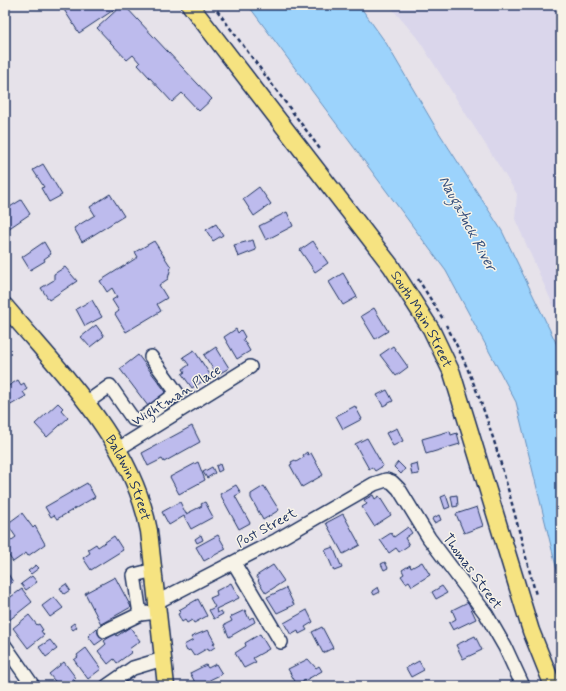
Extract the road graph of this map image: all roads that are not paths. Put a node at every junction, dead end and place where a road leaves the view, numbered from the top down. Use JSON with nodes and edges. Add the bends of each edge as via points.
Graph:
{"nodes":[{"id":1,"x":190,"y":5,"type":"edge"},
{"id":2,"x":6,"y":308,"type":"edge"},
{"id":3,"x":151,"y":357,"type":"dead end"},
{"id":4,"x":250,"y":367,"type":"dead end"},
{"id":5,"x":86,"y":403,"type":"junction"},
{"id":6,"x":144,"y":425,"type":"junction"},
{"id":7,"x":118,"y":449,"type":"junction"},
{"id":8,"x":390,"y":481,"type":"joint"},
{"id":9,"x":234,"y":563,"type":"junction"},
{"id":10,"x":154,"y":570,"type":"junction"},
{"id":11,"x":158,"y":607,"type":"junction"},
{"id":12,"x":140,"y":614,"type":"junction"},
{"id":13,"x":105,"y":631,"type":"dead end"},
{"id":14,"x":281,"y":642,"type":"dead end"},
{"id":15,"x":5,"y":646,"type":"edge"},
{"id":16,"x":163,"y":658,"type":"junction"},
{"id":17,"x":33,"y":686,"type":"edge"},
{"id":18,"x":107,"y":686,"type":"edge"},
{"id":19,"x":166,"y":686,"type":"edge"},
{"id":20,"x":522,"y":686,"type":"edge"},
{"id":21,"x":553,"y":686,"type":"edge"}],
"edges":[{"from":1,"to":21,"type":"main road","name":"South Main Street","via":[[391,266],[442,349],[461,398],[531,630]]},
{"from":2,"to":5,"type":"main road","name":"Baldwin Street"},
{"from":3,"to":6,"type":"street","via":[[177,393]]},
{"from":4,"to":6,"type":"street","name":"Wightman Place"},
{"from":5,"to":6,"type":"street","via":[[110,386],[133,419]]},
{"from":5,"to":7,"type":"main road","name":"Baldwin Street"},
{"from":6,"to":7,"type":"street","name":"Wightman Place"},
{"from":7,"to":10,"type":"main road","name":"Baldwin Street","via":[[133,477],[144,506]]},
{"from":8,"to":9,"type":"street","name":"Post Street","via":[[374,484]]},
{"from":8,"to":20,"type":"street","name":"Thomas Street","via":[[400,489],[429,538],[486,614],[505,647]]},
{"from":9,"to":11,"type":"street","name":"Post Street"},
{"from":9,"to":14,"type":"street"},
{"from":10,"to":11,"type":"main road","name":"Baldwin Street"},
{"from":10,"to":12,"type":"street","via":[[134,575]]},
{"from":11,"to":12,"type":"street"},
{"from":11,"to":16,"type":"main road","name":"Baldwin Street"},
{"from":12,"to":13,"type":"street"},
{"from":15,"to":17,"type":"street"},
{"from":16,"to":18,"type":"street","via":[[133,668]]},
{"from":16,"to":19,"type":"main road","name":"Baldwin Street"}]}
